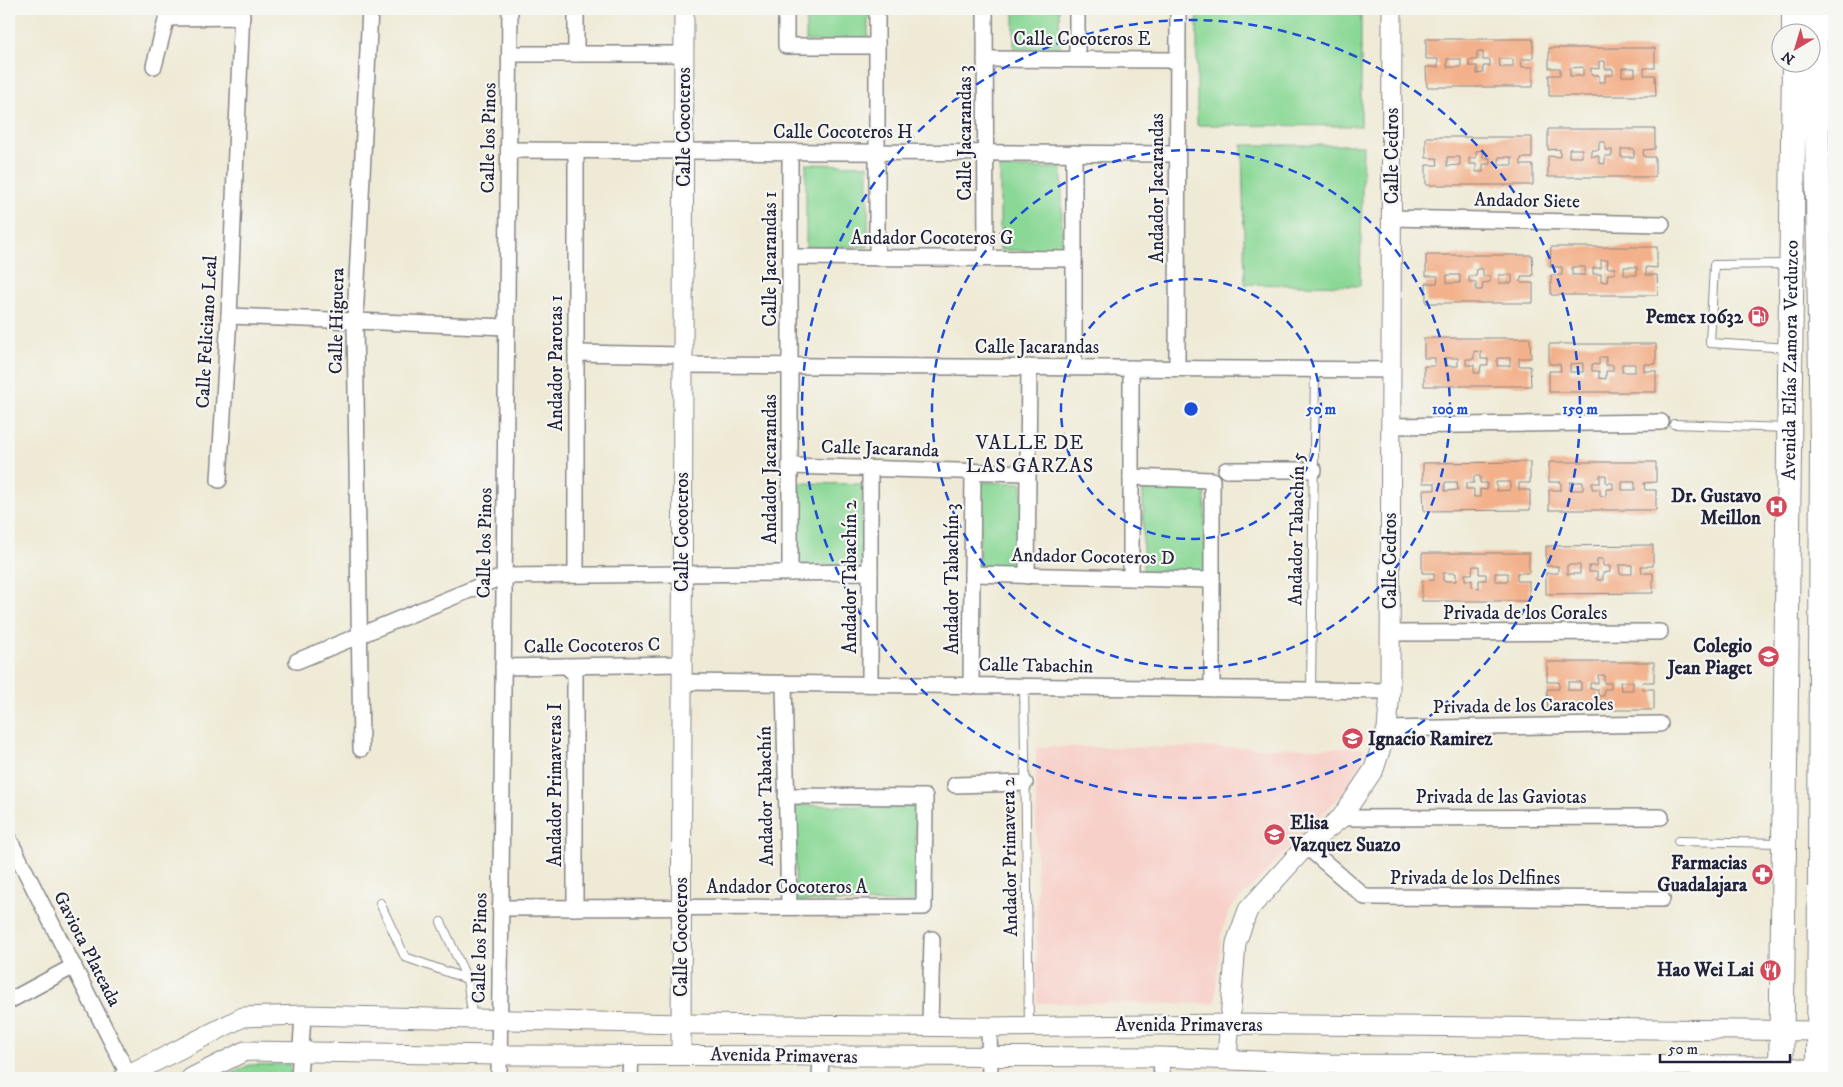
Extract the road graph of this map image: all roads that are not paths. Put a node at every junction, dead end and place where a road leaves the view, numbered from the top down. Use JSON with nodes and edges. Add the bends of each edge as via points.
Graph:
{"nodes":[{"id":1,"x":370,"y":9,"type":"edge"},
{"id":2,"x":510,"y":9,"type":"edge"},
{"id":3,"x":576,"y":9,"type":"edge"},
{"id":4,"x":684,"y":9,"type":"edge"},
{"id":5,"x":786,"y":9,"type":"edge"},
{"id":6,"x":877,"y":9,"type":"edge"},
{"id":7,"x":985,"y":9,"type":"edge"},
{"id":8,"x":1076,"y":9,"type":"edge"},
{"id":9,"x":1178,"y":9,"type":"edge"},
{"id":10,"x":1392,"y":9,"type":"edge"},
{"id":11,"x":1786,"y":9,"type":"edge"},
{"id":12,"x":1794,"y":9,"type":"edge"},
{"id":13,"x":1815,"y":9,"type":"edge"},
{"id":14,"x":1823,"y":9,"type":"edge"},
{"id":15,"x":242,"y":13,"type":"edge"},
{"id":16,"x":168,"y":14,"type":"edge"},
{"id":17,"x":1788,"y":22,"type":"edge"},
{"id":18,"x":1794,"y":22,"type":"edge"},
{"id":19,"x":1812,"y":22,"type":"edge"},
{"id":20,"x":1819,"y":22,"type":"edge"},
{"id":21,"x":877,"y":46,"type":"junction"},
{"id":22,"x":510,"y":54,"type":"junction"},
{"id":23,"x":576,"y":54,"type":"junction"},
{"id":24,"x":684,"y":54,"type":"junction"},
{"id":25,"x":985,"y":59,"type":"junction"},
{"id":26,"x":1076,"y":59,"type":"junction"},
{"id":27,"x":1178,"y":60,"type":"junction"},
{"id":28,"x":154,"y":66,"type":"dead end"},
{"id":29,"x":1804,"y":72,"type":"edge"},
{"id":30,"x":1804,"y":72,"type":"edge"},
{"id":31,"x":509,"y":150,"type":"junction"},
{"id":32,"x":576,"y":151,"type":"junction"},
{"id":33,"x":684,"y":151,"type":"junction"},
{"id":34,"x":790,"y":152,"type":"junction"},
{"id":35,"x":877,"y":152,"type":"junction"},
{"id":36,"x":985,"y":153,"type":"junction"},
{"id":37,"x":1074,"y":153,"type":"junction"},
{"id":38,"x":1178,"y":154,"type":"junction"},
{"id":39,"x":1391,"y":218,"type":"junction"},
{"id":40,"x":1662,"y":224,"type":"dead end"},
{"id":41,"x":791,"y":257,"type":"junction"},
{"id":42,"x":878,"y":258,"type":"junction"},
{"id":43,"x":986,"y":258,"type":"junction"},
{"id":44,"x":1074,"y":258,"type":"junction"},
{"id":45,"x":1792,"y":264,"type":"junction"},
{"id":46,"x":1791,"y":314,"type":"junction"},
{"id":47,"x":229,"y":316,"type":"junction"},
{"id":48,"x":355,"y":321,"type":"junction"},
{"id":49,"x":507,"y":327,"type":"junction"},
{"id":50,"x":1791,"y":348,"type":"junction"},
{"id":51,"x":576,"y":354,"type":"junction"},
{"id":52,"x":683,"y":360,"type":"junction"},
{"id":53,"x":791,"y":366,"type":"junction"},
{"id":54,"x":1029,"y":367,"type":"junction"},
{"id":55,"x":1074,"y":367,"type":"junction"},
{"id":56,"x":1131,"y":368,"type":"junction"},
{"id":57,"x":1177,"y":368,"type":"junction"},
{"id":58,"x":1315,"y":369,"type":"junction"},
{"id":59,"x":1391,"y":370,"type":"junction"},
{"id":60,"x":1668,"y":423,"type":"joint"},
{"id":61,"x":1391,"y":426,"type":"junction"},
{"id":62,"x":1790,"y":428,"type":"junction"},
{"id":63,"x":1822,"y":441,"type":"junction"},
{"id":64,"x":790,"y":466,"type":"junction"},
{"id":65,"x":870,"y":469,"type":"junction"},
{"id":66,"x":1226,"y":470,"type":"dead end"},
{"id":67,"x":1314,"y":470,"type":"junction"},
{"id":68,"x":973,"y":472,"type":"junction"},
{"id":69,"x":1028,"y":473,"type":"junction"},
{"id":70,"x":1131,"y":477,"type":"junction"},
{"id":71,"x":219,"y":480,"type":"dead end"},
{"id":72,"x":870,"y":572,"type":"junction"},
{"id":73,"x":790,"y":573,"type":"junction"},
{"id":74,"x":682,"y":574,"type":"junction"},
{"id":75,"x":972,"y":574,"type":"junction"},
{"id":76,"x":576,"y":575,"type":"junction"},
{"id":77,"x":504,"y":576,"type":"junction"},
{"id":78,"x":1026,"y":576,"type":"junction"},
{"id":79,"x":1131,"y":578,"type":"junction"},
{"id":80,"x":1212,"y":580,"type":"junction"},
{"id":81,"x":1660,"y":632,"type":"dead end"},
{"id":82,"x":360,"y":633,"type":"junction"},
{"id":83,"x":1390,"y":633,"type":"junction"},
{"id":84,"x":297,"y":661,"type":"dead end"},
{"id":85,"x":566,"y":666,"type":"junction"},
{"id":86,"x":503,"y":667,"type":"junction"},
{"id":87,"x":682,"y":673,"type":"junction"},
{"id":88,"x":784,"y":683,"type":"junction"},
{"id":89,"x":870,"y":684,"type":"junction"},
{"id":90,"x":972,"y":686,"type":"junction"},
{"id":91,"x":1024,"y":686,"type":"junction"},
{"id":92,"x":1212,"y":689,"type":"junction"},
{"id":93,"x":1311,"y":690,"type":"junction"},
{"id":94,"x":1390,"y":691,"type":"junction"},
{"id":95,"x":1827,"y":722,"type":"edge"},
{"id":96,"x":1660,"y":724,"type":"dead end"},
{"id":97,"x":1387,"y":729,"type":"junction"},
{"id":98,"x":361,"y":749,"type":"dead end"},
{"id":99,"x":1025,"y":783,"type":"junction"},
{"id":100,"x":954,"y":785,"type":"dead end"},
{"id":101,"x":786,"y":796,"type":"junction"},
{"id":102,"x":1661,"y":817,"type":"dead end"},
{"id":103,"x":1341,"y":818,"type":"junction"},
{"id":104,"x":9,"y":839,"type":"edge"},
{"id":105,"x":1678,"y":842,"type":"dead end"},
{"id":106,"x":1784,"y":844,"type":"junction"},
{"id":107,"x":1306,"y":846,"type":"junction"},
{"id":108,"x":1662,"y":899,"type":"dead end"},
{"id":109,"x":380,"y":903,"type":"dead end"},
{"id":110,"x":681,"y":907,"type":"junction"},
{"id":111,"x":788,"y":907,"type":"junction"},
{"id":112,"x":500,"y":908,"type":"junction"},
{"id":113,"x":575,"y":908,"type":"junction"},
{"id":114,"x":441,"y":922,"type":"dead end"},
{"id":115,"x":932,"y":940,"type":"dead end"},
{"id":116,"x":74,"y":966,"type":"junction"},
{"id":117,"x":466,"y":979,"type":"junction"},
{"id":118,"x":9,"y":1000,"type":"edge"},
{"id":119,"x":303,"y":1015,"type":"junction"},
{"id":120,"x":473,"y":1019,"type":"junction"},
{"id":121,"x":500,"y":1020,"type":"junction"},
{"id":122,"x":1822,"y":1022,"type":"junction"},
{"id":123,"x":681,"y":1024,"type":"junction"},
{"id":124,"x":1230,"y":1024,"type":"junction"},
{"id":125,"x":930,"y":1025,"type":"junction"},
{"id":126,"x":989,"y":1027,"type":"junction"},
{"id":127,"x":1029,"y":1027,"type":"junction"},
{"id":128,"x":1781,"y":1032,"type":"junction"},
{"id":129,"x":301,"y":1051,"type":"junction"},
{"id":130,"x":631,"y":1054,"type":"junction"},
{"id":131,"x":499,"y":1055,"type":"junction"},
{"id":132,"x":681,"y":1055,"type":"junction"},
{"id":133,"x":821,"y":1056,"type":"junction"},
{"id":134,"x":990,"y":1057,"type":"junction"},
{"id":135,"x":1161,"y":1057,"type":"junction"},
{"id":136,"x":1228,"y":1058,"type":"junction"},
{"id":137,"x":1330,"y":1071,"type":"edge"},
{"id":138,"x":1781,"y":1072,"type":"edge"},
{"id":139,"x":1824,"y":1074,"type":"edge"},
{"id":140,"x":127,"y":1077,"type":"edge"},
{"id":141,"x":191,"y":1078,"type":"edge"},
{"id":142,"x":299,"y":1078,"type":"edge"},
{"id":143,"x":499,"y":1078,"type":"edge"},
{"id":144,"x":630,"y":1078,"type":"edge"},
{"id":145,"x":820,"y":1078,"type":"edge"},
{"id":146,"x":990,"y":1078,"type":"edge"},
{"id":147,"x":1162,"y":1078,"type":"edge"}],
"edges":[{"from":1,"to":48,"type":"street","name":"Calle Higuera"},
{"from":2,"to":22,"type":"street","name":"Calle los Pinos"},
{"from":3,"to":23,"type":"street"},
{"from":4,"to":24,"type":"street","name":"Calle Cocoteros"},
{"from":5,"to":21,"type":"street","via":[[786,46]]},
{"from":6,"to":21,"type":"street"},
{"from":7,"to":25,"type":"street","name":"Calle Jacarandas 3"},
{"from":8,"to":26,"type":"street"},
{"from":9,"to":27,"type":"street","name":"Andador Jacarandas"},
{"from":10,"to":39,"type":"street","name":"Calle Cedros"},
{"from":11,"to":17,"type":"street"},
{"from":12,"to":18,"type":"main road"},
{"from":13,"to":19,"type":"main road","name":"Avenida Elías Zamora Verduzco"},
{"from":14,"to":20,"type":"street","name":"Avenida Elías Zamora Verduzco"},
{"from":15,"to":16,"type":"street"},
{"from":15,"to":47,"type":"street","name":"Calle Feliciano Leal"},
{"from":16,"to":28,"type":"street"},
{"from":21,"to":35,"type":"street"},
{"from":22,"to":23,"type":"street"},
{"from":22,"to":31,"type":"street","name":"Calle los Pinos"},
{"from":23,"to":24,"type":"street"},
{"from":24,"to":33,"type":"street","name":"Calle Cocoteros"},
{"from":25,"to":26,"type":"street","name":"Calle Cocoteros E"},
{"from":25,"to":36,"type":"street","name":"Calle Jacarandas 3"},
{"from":26,"to":27,"type":"street","name":"Calle Cocoteros E"},
{"from":27,"to":38,"type":"street","name":"Andador Jacarandas"},
{"from":29,"to":45,"type":"main road","name":"Avenida Elías Zamora Verduzco"},
{"from":30,"to":63,"type":"main road","name":"Avenida Elías Zamora Verduzco"},
{"from":31,"to":32,"type":"street","name":"Calle Cocoteros H"},
{"from":31,"to":49,"type":"street","name":"Calle los Pinos"},
{"from":32,"to":33,"type":"street","name":"Calle Cocoteros H"},
{"from":32,"to":51,"type":"street","name":"Andador Parotas 1"},
{"from":33,"to":34,"type":"street","name":"Calle Cocoteros H"},
{"from":33,"to":52,"type":"street","name":"Calle Cocoteros"},
{"from":34,"to":35,"type":"street","name":"Calle Cocoteros H"},
{"from":34,"to":41,"type":"street","name":"Calle Jacarandas 1"},
{"from":35,"to":36,"type":"street","name":"Calle Cocoteros H"},
{"from":35,"to":42,"type":"street"},
{"from":36,"to":37,"type":"street","name":"Calle Cocoteros H"},
{"from":36,"to":43,"type":"street","name":"Calle Jacarandas 3"},
{"from":37,"to":38,"type":"street","name":"Calle Cocoteros H"},
{"from":37,"to":44,"type":"street"},
{"from":38,"to":57,"type":"street","name":"Andador Jacarandas"},
{"from":39,"to":40,"type":"street","name":"Andador Siete"},
{"from":39,"to":59,"type":"street","name":"Calle Cedros"},
{"from":41,"to":42,"type":"street","name":"Andador Cocoteros G"},
{"from":41,"to":53,"type":"street","name":"Calle Jacarandas 1"},
{"from":42,"to":43,"type":"street","name":"Andador Cocoteros G"},
{"from":43,"to":44,"type":"street","name":"Andador Cocoteros G"},
{"from":44,"to":55,"type":"street"},
{"from":45,"to":46,"type":"main road","name":"Avenida Elías Zamora Verduzco"},
{"from":45,"to":50,"type":"lane","via":[[1714,265],[1710,343]]},
{"from":46,"to":50,"type":"main road","name":"Avenida Elías Zamora Verduzco"},
{"from":46,"to":63,"type":"main road","via":[[1803,330],[1807,422]]},
{"from":47,"to":48,"type":"street"},
{"from":47,"to":71,"type":"street","name":"Calle Feliciano Leal"},
{"from":48,"to":49,"type":"street"},
{"from":48,"to":82,"type":"street","name":"Calle Higuera"},
{"from":49,"to":77,"type":"street","name":"Calle los Pinos"},
{"from":50,"to":62,"type":"main road","name":"Avenida Elías Zamora Verduzco"},
{"from":51,"to":52,"type":"street","name":"Calle Jacarandas"},
{"from":51,"to":76,"type":"street","name":"Andador Parotas 1"},
{"from":52,"to":53,"type":"street","name":"Calle Jacarandas"},
{"from":52,"to":74,"type":"street","name":"Calle Cocoteros"},
{"from":53,"to":54,"type":"street","name":"Calle Jacarandas"},
{"from":53,"to":64,"type":"street","name":"Andador Jacarandas"},
{"from":54,"to":55,"type":"street","name":"Calle Jacarandas"},
{"from":54,"to":69,"type":"street"},
{"from":55,"to":56,"type":"street","name":"Calle Jacarandas"},
{"from":56,"to":57,"type":"street","name":"Calle Jacarandas"},
{"from":56,"to":70,"type":"street"},
{"from":57,"to":58,"type":"street","name":"Calle Jacarandas"},
{"from":58,"to":59,"type":"street","name":"Calle Jacarandas"},
{"from":58,"to":67,"type":"lane","name":"Andador Tabachín 5"},
{"from":59,"to":61,"type":"street","name":"Calle Cedros"},
{"from":60,"to":61,"type":"street"},
{"from":60,"to":62,"type":"lane"},
{"from":61,"to":83,"type":"street","name":"Calle Cedros"},
{"from":62,"to":106,"type":"main road","name":"Avenida Elías Zamora Verduzco"},
{"from":63,"to":95,"type":"main road","name":"Avenida Elías Zamora Verduzco"},
{"from":64,"to":65,"type":"street","name":"Calle Jacaranda"},
{"from":64,"to":73,"type":"street","name":"Andador Jacarandas"},
{"from":65,"to":68,"type":"street","name":"Calle Jacaranda"},
{"from":65,"to":72,"type":"street","name":"Andador Tabachín 2"},
{"from":66,"to":67,"type":"street"},
{"from":67,"to":93,"type":"lane","name":"Andador Tabachín 5"},
{"from":68,"to":69,"type":"street","name":"Calle Jacaranda"},
{"from":68,"to":75,"type":"street","name":"Andador Tabachín 3"},
{"from":69,"to":78,"type":"street"},
{"from":70,"to":79,"type":"street"},
{"from":70,"to":80,"type":"street","via":[[1212,480]]},
{"from":72,"to":73,"type":"street"},
{"from":72,"to":89,"type":"street","name":"Andador Tabachín 2"},
{"from":73,"to":74,"type":"street"},
{"from":74,"to":76,"type":"street"},
{"from":74,"to":87,"type":"street","name":"Calle Cocoteros"},
{"from":75,"to":78,"type":"street","name":"Andador Cocoteros D"},
{"from":75,"to":90,"type":"street","name":"Andador Tabachín 3"},
{"from":76,"to":77,"type":"street"},
{"from":77,"to":82,"type":"street"},
{"from":77,"to":86,"type":"street","name":"Calle los Pinos"},
{"from":78,"to":79,"type":"street","name":"Andador Cocoteros D"},
{"from":79,"to":80,"type":"street","name":"Andador Cocoteros D"},
{"from":80,"to":92,"type":"street"},
{"from":81,"to":83,"type":"street","name":"Privada de los Corales"},
{"from":82,"to":84,"type":"street"},
{"from":82,"to":98,"type":"street","name":"Calle Higuera"},
{"from":83,"to":94,"type":"street","name":"Calle Cedros"},
{"from":85,"to":86,"type":"street","name":"Calle Cocoteros C"},
{"from":85,"to":87,"type":"street","name":"Calle Cocoteros C"},
{"from":85,"to":113,"type":"street","name":"Andador Primaveras I","via":[[576,674]]},
{"from":86,"to":112,"type":"street","name":"Calle los Pinos"},
{"from":87,"to":88,"type":"street","name":"Calle Tabachin"},
{"from":87,"to":110,"type":"street","name":"Calle Cocoteros"},
{"from":88,"to":89,"type":"street","name":"Calle Tabachin"},
{"from":88,"to":101,"type":"street","name":"Andador Tabachín"},
{"from":89,"to":90,"type":"street","name":"Calle Tabachin"},
{"from":90,"to":91,"type":"street","name":"Calle Tabachin"},
{"from":91,"to":92,"type":"street","name":"Calle Tabachin"},
{"from":91,"to":99,"type":"lane","name":"Andador Primavera 2"},
{"from":92,"to":93,"type":"street","name":"Calle Tabachin"},
{"from":93,"to":94,"type":"street","name":"Calle Tabachin"},
{"from":94,"to":97,"type":"street","name":"Calle Cedros"},
{"from":95,"to":122,"type":"main road","name":"Avenida Elías Zamora Verduzco"},
{"from":96,"to":97,"type":"street","name":"Privada de los Caracoles"},
{"from":97,"to":103,"type":"street","name":"Calle Cedros","via":[[1374,769]]},
{"from":99,"to":100,"type":"street"},
{"from":99,"to":127,"type":"lane","name":"Andador Primavera 2"},
{"from":101,"to":111,"type":"street","name":"Andador Tabachín"},
{"from":101,"to":111,"type":"street","name":"Andador Cocoteros A","via":[[925,797],[924,907]]},
{"from":102,"to":103,"type":"street","name":"Privada de las Gaviotas"},
{"from":103,"to":107,"type":"street","name":"Calle Cedros"},
{"from":104,"to":116,"type":"street","name":"Gaviota Plateada"},
{"from":105,"to":106,"type":"lane"},
{"from":106,"to":128,"type":"main road","name":"Avenida Elías Zamora Verduzco"},
{"from":107,"to":108,"type":"street","name":"Privada de los Delfines","via":[[1364,897]]},
{"from":107,"to":124,"type":"street","name":"Calle Cedros","via":[[1248,910],[1236,943]]},
{"from":109,"to":117,"type":"lane","via":[[405,957]]},
{"from":110,"to":111,"type":"street","name":"Andador Cocoteros A"},
{"from":110,"to":113,"type":"street","name":"Andador Cocoteros A"},
{"from":110,"to":123,"type":"street","name":"Calle Cocoteros"},
{"from":112,"to":113,"type":"street","name":"Andador Cocoteros A"},
{"from":112,"to":121,"type":"street","name":"Calle los Pinos"},
{"from":114,"to":117,"type":"lane"},
{"from":115,"to":125,"type":"street"},
{"from":116,"to":118,"type":"street"},
{"from":116,"to":140,"type":"street","name":"Gaviota Plateada"},
{"from":117,"to":120,"type":"lane"},
{"from":119,"to":120,"type":"street","name":"Avenida Primaveras"},
{"from":119,"to":129,"type":"street"},
{"from":119,"to":140,"type":"street","name":"Avenida Primaveras","via":[[243,1017]]},
{"from":120,"to":121,"type":"street","name":"Avenida Primaveras"},
{"from":121,"to":123,"type":"street","name":"Avenida Primaveras"},
{"from":121,"to":131,"type":"street","name":"Calle los Pinos"},
{"from":122,"to":128,"type":"street","name":"Avenida Primaveras"},
{"from":122,"to":139,"type":"main road","name":"Avenida Elías Zamora Verduzco"},
{"from":123,"to":125,"type":"street","name":"Avenida Primaveras"},
{"from":123,"to":132,"type":"street","name":"Calle Cocoteros"},
{"from":124,"to":127,"type":"street","name":"Avenida Primaveras"},
{"from":124,"to":128,"type":"street","name":"Avenida Primaveras"},
{"from":124,"to":136,"type":"street","name":"Calle Cedros"},
{"from":125,"to":126,"type":"street","name":"Avenida Primaveras"},
{"from":126,"to":127,"type":"street","name":"Avenida Primaveras"},
{"from":126,"to":134,"type":"street"},
{"from":128,"to":138,"type":"main road","name":"Avenida Elías Zamora Verduzco"},
{"from":129,"to":131,"type":"street","name":"Avenida Primaveras"},
{"from":129,"to":141,"type":"street","name":"Avenida Primaveras","via":[[245,1051]]},
{"from":129,"to":142,"type":"street"},
{"from":130,"to":131,"type":"street","name":"Avenida Primaveras"},
{"from":130,"to":132,"type":"street","name":"Avenida Primaveras"},
{"from":130,"to":144,"type":"street"},
{"from":131,"to":143,"type":"street","name":"Calle los Pinos"},
{"from":132,"to":133,"type":"street","name":"Avenida Primaveras"},
{"from":133,"to":134,"type":"street","name":"Avenida Primaveras"},
{"from":133,"to":145,"type":"street"},
{"from":134,"to":135,"type":"street","name":"Avenida Primaveras"},
{"from":134,"to":146,"type":"street"},
{"from":135,"to":136,"type":"street","name":"Avenida Primaveras"},
{"from":135,"to":147,"type":"street"},
{"from":136,"to":137,"type":"street","name":"Avenida Primaveras"},
{"from":137,"to":138,"type":"street","name":"Avenida Primaveras"},
{"from":138,"to":139,"type":"street","name":"Avenida Primaveras"}]}
